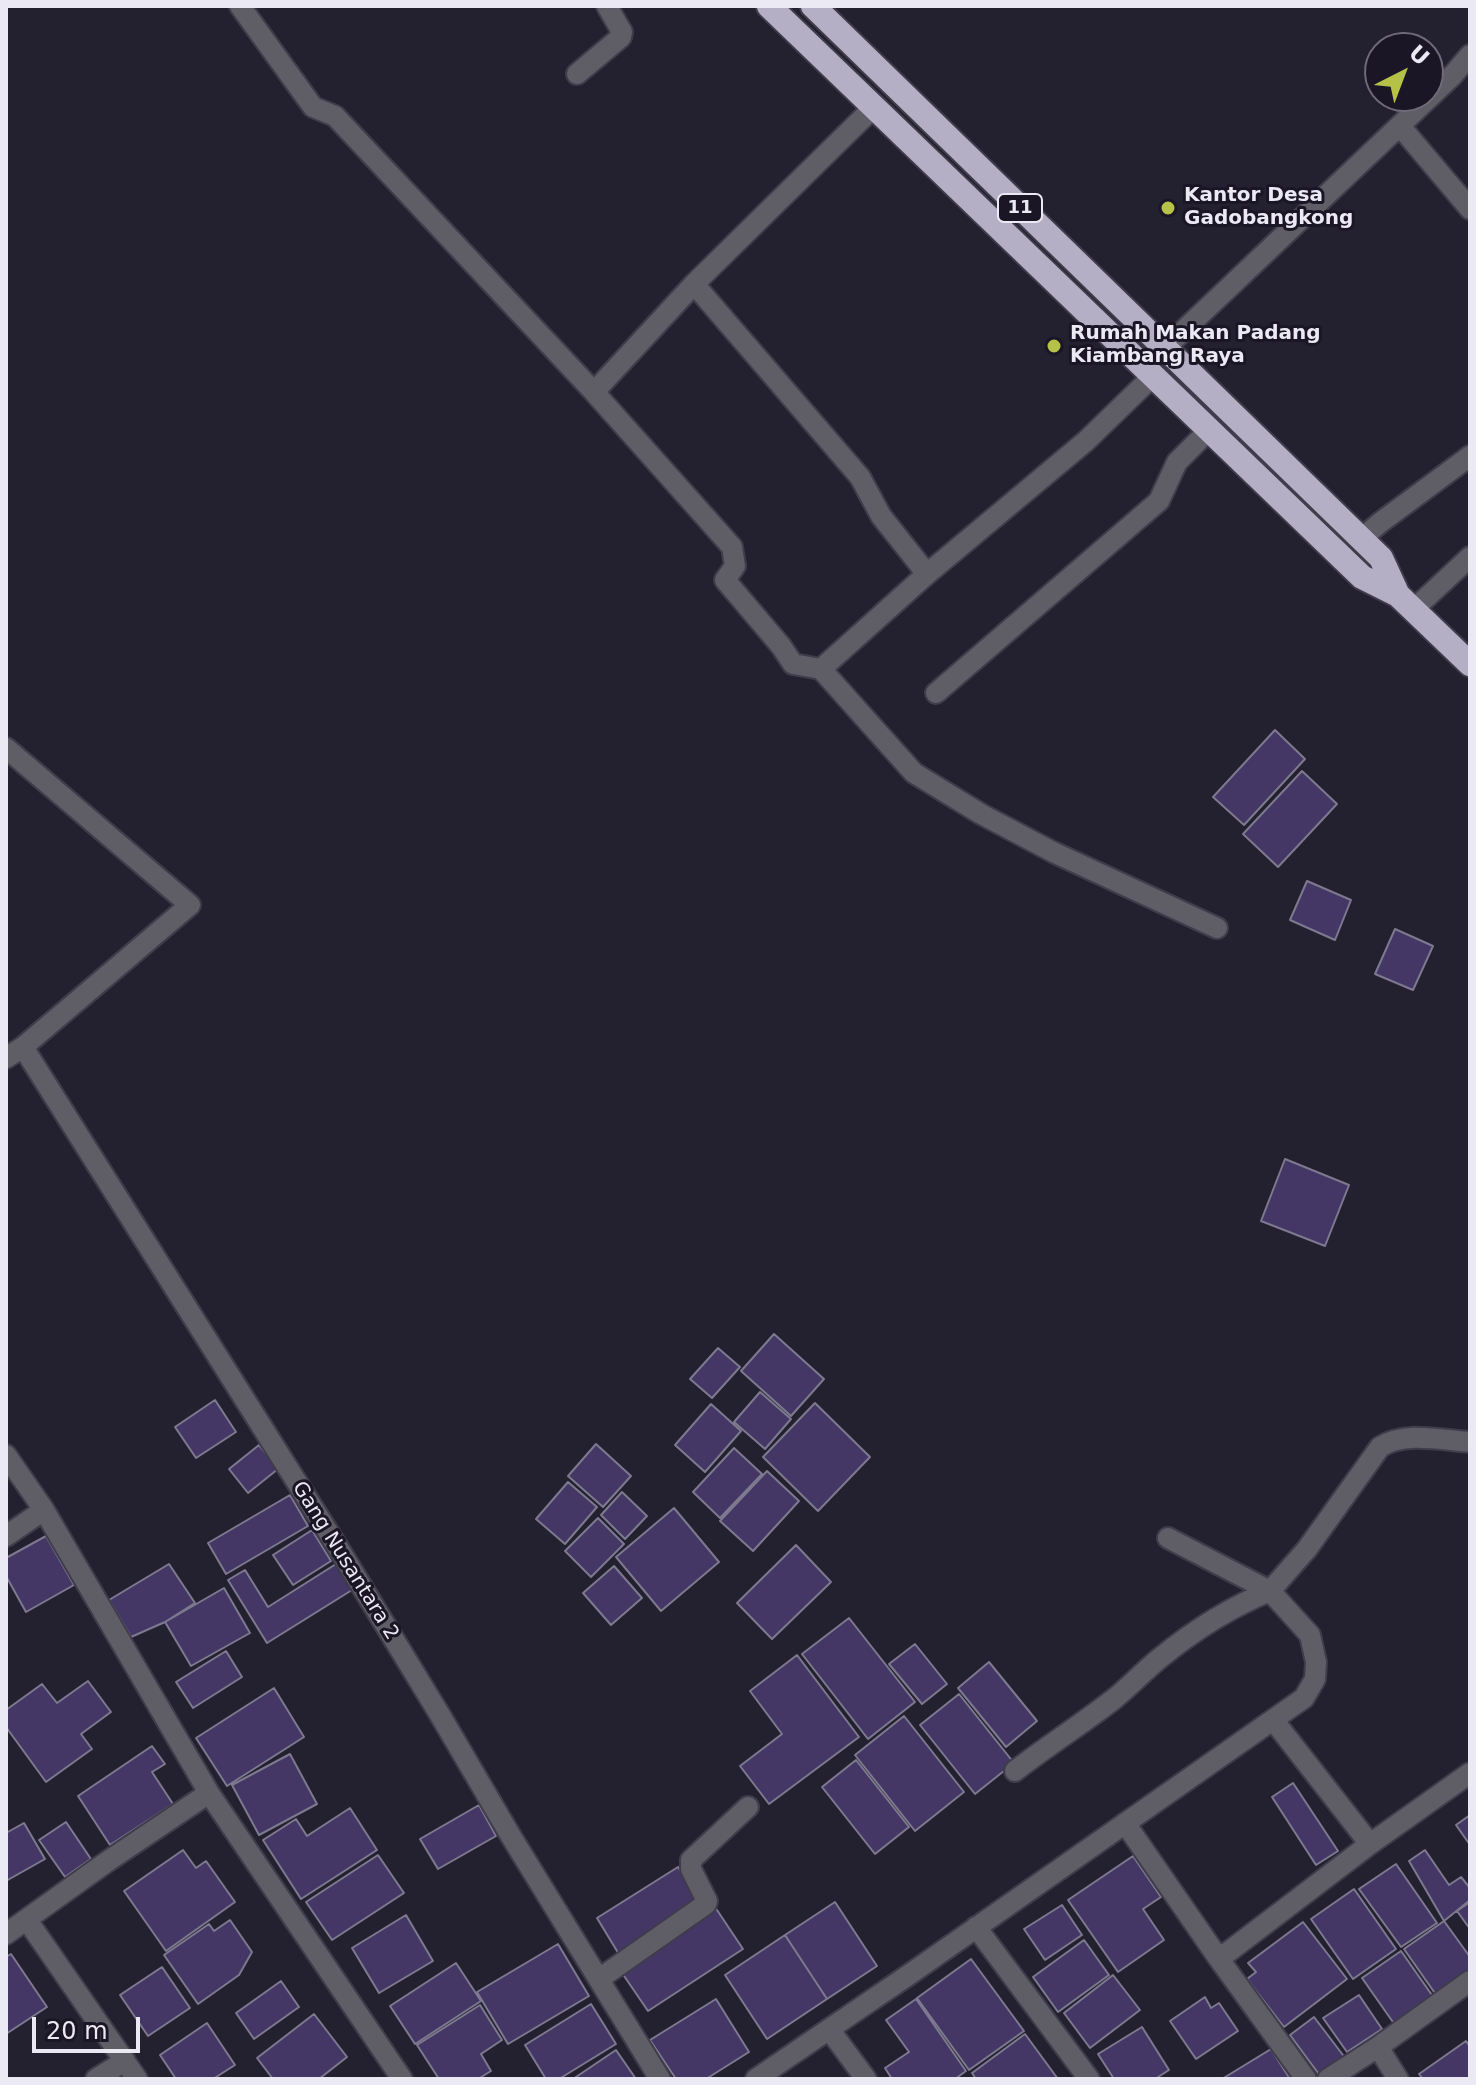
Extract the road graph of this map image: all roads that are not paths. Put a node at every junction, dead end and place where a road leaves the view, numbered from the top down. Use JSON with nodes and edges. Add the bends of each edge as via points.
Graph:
{"nodes":[{"id":1,"x":240,"y":6,"type":"edge"},
{"id":2,"x":607,"y":6,"type":"edge"},
{"id":3,"x":769,"y":6,"type":"edge"},
{"id":4,"x":813,"y":6,"type":"edge"},
{"id":5,"x":1470,"y":55,"type":"edge"},
{"id":6,"x":577,"y":74,"type":"dead end"},
{"id":7,"x":875,"y":106,"type":"junction"},
{"id":8,"x":1400,"y":126,"type":"junction"},
{"id":9,"x":1470,"y":209,"type":"edge"},
{"id":10,"x":694,"y":284,"type":"junction"},
{"id":11,"x":1165,"y":348,"type":"junction"},
{"id":12,"x":1153,"y":376,"type":"junction"},
{"id":13,"x":594,"y":392,"type":"junction"},
{"id":14,"x":1209,"y":430,"type":"junction"},
{"id":15,"x":1470,"y":456,"type":"edge"},
{"id":16,"x":1361,"y":539,"type":"junction"},
{"id":17,"x":1470,"y":557,"type":"edge"},
{"id":18,"x":927,"y":574,"type":"junction"},
{"id":19,"x":1405,"y":602,"type":"junction"},
{"id":20,"x":1470,"y":664,"type":"edge"},
{"id":21,"x":821,"y":669,"type":"junction"},
{"id":22,"x":936,"y":693,"type":"dead end"},
{"id":23,"x":6,"y":748,"type":"edge"},
{"id":24,"x":1217,"y":928,"type":"dead end"},
{"id":25,"x":14,"y":1053,"type":"edge"},
{"id":26,"x":1470,"y":1442,"type":"edge"},
{"id":27,"x":6,"y":1455,"type":"edge"},
{"id":28,"x":44,"y":1510,"type":"junction"},
{"id":29,"x":6,"y":1536,"type":"edge"},
{"id":30,"x":1168,"y":1538,"type":"dead end"},
{"id":31,"x":1270,"y":1591,"type":"junction"},
{"id":32,"x":1274,"y":1721,"type":"junction"},
{"id":33,"x":1015,"y":1771,"type":"dead end"},
{"id":34,"x":1470,"y":1773,"type":"edge"},
{"id":35,"x":209,"y":1793,"type":"junction"},
{"id":36,"x":748,"y":1807,"type":"dead end"},
{"id":37,"x":1125,"y":1823,"type":"junction"},
{"id":38,"x":1370,"y":1844,"type":"junction"},
{"id":39,"x":27,"y":1920,"type":"junction"},
{"id":40,"x":976,"y":1927,"type":"junction"},
{"id":41,"x":6,"y":1934,"type":"edge"},
{"id":42,"x":1219,"y":1959,"type":"junction"},
{"id":43,"x":599,"y":1979,"type":"junction"},
{"id":44,"x":1470,"y":1981,"type":"edge"},
{"id":45,"x":829,"y":2029,"type":"junction"},
{"id":46,"x":1378,"y":2047,"type":"junction"},
{"id":47,"x":125,"y":2061,"type":"junction"},
{"id":48,"x":96,"y":2079,"type":"edge"},
{"id":49,"x":137,"y":2079,"type":"edge"},
{"id":50,"x":402,"y":2079,"type":"edge"},
{"id":51,"x":660,"y":2079,"type":"edge"},
{"id":52,"x":756,"y":2079,"type":"edge"},
{"id":53,"x":866,"y":2079,"type":"edge"},
{"id":54,"x":1089,"y":2079,"type":"edge"},
{"id":55,"x":1306,"y":2079,"type":"edge"},
{"id":56,"x":1328,"y":2079,"type":"edge"},
{"id":57,"x":1398,"y":2079,"type":"edge"}],
"edges":[{"from":1,"to":13,"type":"street","via":[[313,107],[335,116]]},
{"from":2,"to":6,"type":"street","via":[[621,37]]},
{"from":3,"to":7,"type":"highway","number":"11"},
{"from":4,"to":11,"type":"highway","number":"11"},
{"from":5,"to":8,"type":"street"},
{"from":7,"to":10,"type":"street"},
{"from":7,"to":12,"type":"highway","number":"11"},
{"from":8,"to":9,"type":"street"},
{"from":8,"to":11,"type":"street"},
{"from":10,"to":13,"type":"street"},
{"from":10,"to":18,"type":"street","via":[[860,477],[881,516]]},
{"from":11,"to":16,"type":"highway","number":"11"},
{"from":12,"to":14,"type":"highway","number":"11"},
{"from":12,"to":18,"type":"street","via":[[1086,441]]},
{"from":13,"to":21,"type":"street","via":[[732,547],[735,566],[725,580],[793,664]]},
{"from":14,"to":19,"type":"highway","number":"11","via":[[1362,577]]},
{"from":14,"to":22,"type":"street","via":[[1177,462],[1159,501]]},
{"from":15,"to":16,"type":"street"},
{"from":16,"to":19,"type":"highway","number":"11","via":[[1381,558]]},
{"from":17,"to":19,"type":"street"},
{"from":18,"to":21,"type":"street"},
{"from":19,"to":20,"type":"highway","number":"11"},
{"from":21,"to":24,"type":"street","via":[[914,773],[1053,852]]},
{"from":23,"to":25,"type":"street","via":[[190,905]]},
{"from":25,"to":43,"type":"street","name":"Gang Nusantara 2","via":[[334,1540]]},
{"from":26,"to":31,"type":"street","via":[[1405,1438],[1380,1447]]},
{"from":27,"to":28,"type":"street"},
{"from":28,"to":29,"type":"street"},
{"from":28,"to":35,"type":"street"},
{"from":30,"to":31,"type":"street"},
{"from":31,"to":32,"type":"street","via":[[1310,1635],[1316,1662],[1315,1679],[1304,1698]]},
{"from":31,"to":33,"type":"street","via":[[1180,1643]]},
{"from":32,"to":37,"type":"street"},
{"from":32,"to":38,"type":"street"},
{"from":34,"to":38,"type":"street"},
{"from":35,"to":39,"type":"street"},
{"from":35,"to":50,"type":"street"},
{"from":36,"to":43,"type":"street","via":[[691,1860],[706,1904]]},
{"from":37,"to":40,"type":"street"},
{"from":37,"to":42,"type":"street"},
{"from":38,"to":42,"type":"street"},
{"from":39,"to":41,"type":"street"},
{"from":39,"to":47,"type":"street"},
{"from":40,"to":45,"type":"street"},
{"from":40,"to":54,"type":"street"},
{"from":42,"to":55,"type":"street"},
{"from":43,"to":51,"type":"street","name":"Gang Nusantara 2"},
{"from":44,"to":46,"type":"street"},
{"from":45,"to":52,"type":"street"},
{"from":45,"to":53,"type":"street"},
{"from":46,"to":56,"type":"street"},
{"from":46,"to":57,"type":"street"},
{"from":47,"to":48,"type":"street"},
{"from":47,"to":49,"type":"street"}]}
